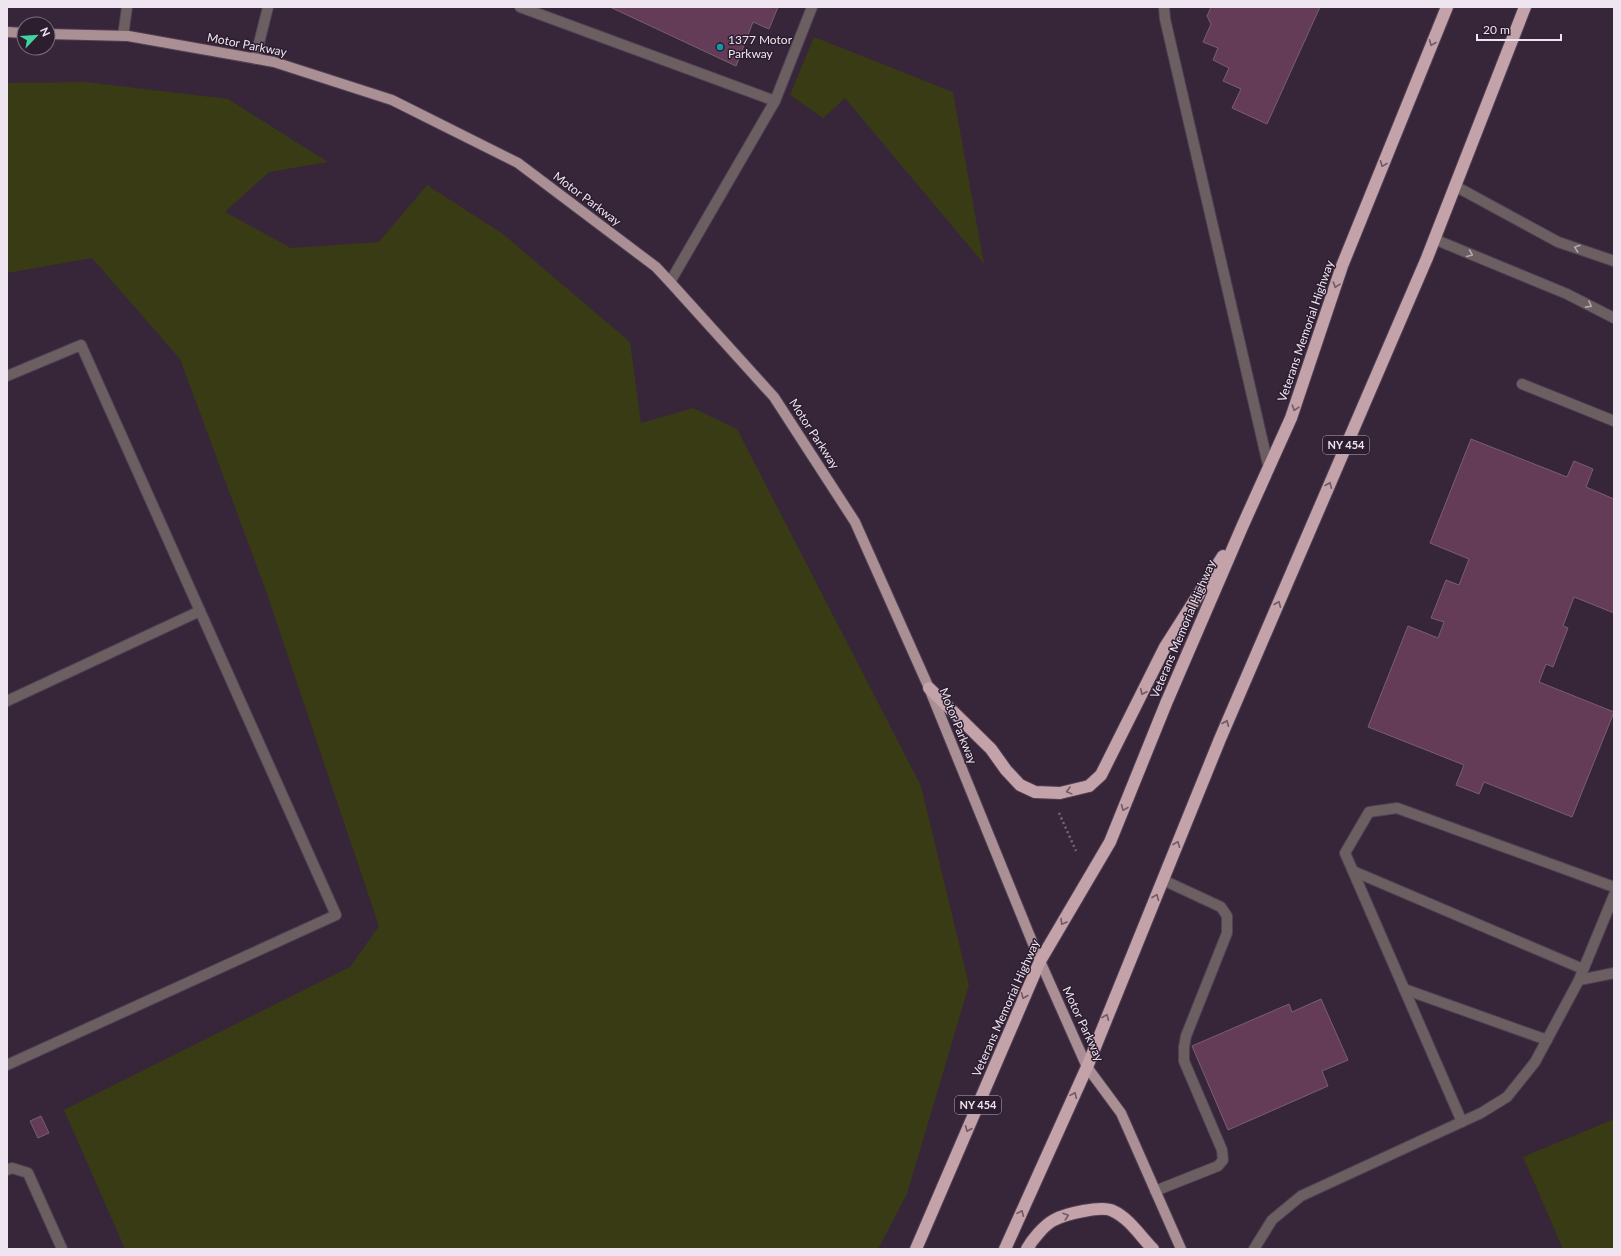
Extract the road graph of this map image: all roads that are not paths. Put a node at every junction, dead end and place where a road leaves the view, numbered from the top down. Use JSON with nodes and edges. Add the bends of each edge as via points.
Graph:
{"nodes":[{"id":1,"x":128,"y":7,"type":"edge"},
{"id":2,"x":268,"y":7,"type":"edge"},
{"id":3,"x":520,"y":7,"type":"edge"},
{"id":4,"x":812,"y":7,"type":"edge"},
{"id":5,"x":1164,"y":7,"type":"edge"},
{"id":6,"x":1447,"y":7,"type":"edge"},
{"id":7,"x":1525,"y":7,"type":"edge"},
{"id":8,"x":56,"y":34,"type":"edge"},
{"id":9,"x":123,"y":36,"type":"junction"},
{"id":10,"x":256,"y":58,"type":"junction"},
{"id":11,"x":775,"y":101,"type":"junction"},
{"id":12,"x":1454,"y":186,"type":"junction"},
{"id":13,"x":1434,"y":239,"type":"junction"},
{"id":14,"x":1614,"y":261,"type":"edge"},
{"id":15,"x":670,"y":282,"type":"junction"},
{"id":16,"x":1614,"y":318,"type":"edge"},
{"id":17,"x":7,"y":376,"type":"edge"},
{"id":18,"x":1522,"y":384,"type":"dead end"},
{"id":19,"x":1614,"y":421,"type":"edge"},
{"id":20,"x":1269,"y":468,"type":"junction"},
{"id":21,"x":1242,"y":527,"type":"junction"},
{"id":22,"x":200,"y":611,"type":"junction"},
{"id":23,"x":929,"y":688,"type":"junction"},
{"id":24,"x":7,"y":701,"type":"edge"},
{"id":25,"x":1353,"y":871,"type":"junction"},
{"id":26,"x":1163,"y":880,"type":"junction"},
{"id":27,"x":1614,"y":887,"type":"edge"},
{"id":28,"x":1614,"y":895,"type":"edge"},
{"id":29,"x":1040,"y":961,"type":"junction"},
{"id":30,"x":1583,"y":969,"type":"junction"},
{"id":31,"x":1614,"y":973,"type":"edge"},
{"id":32,"x":1579,"y":980,"type":"junction"},
{"id":33,"x":1404,"y":989,"type":"junction"},
{"id":34,"x":1547,"y":1040,"type":"junction"},
{"id":35,"x":7,"y":1065,"type":"edge"},
{"id":36,"x":1087,"y":1067,"type":"junction"},
{"id":37,"x":1462,"y":1122,"type":"junction"},
{"id":38,"x":7,"y":1170,"type":"edge"},
{"id":39,"x":1155,"y":1191,"type":"junction"},
{"id":40,"x":62,"y":1249,"type":"edge"},
{"id":41,"x":916,"y":1249,"type":"edge"},
{"id":42,"x":1005,"y":1249,"type":"edge"},
{"id":43,"x":1027,"y":1249,"type":"edge"},
{"id":44,"x":1153,"y":1249,"type":"edge"},
{"id":45,"x":1181,"y":1249,"type":"edge"},
{"id":46,"x":1254,"y":1249,"type":"edge"}],
"edges":[{"from":1,"to":9,"type":"lane"},
{"from":2,"to":10,"type":"lane"},
{"from":3,"to":11,"type":"lane"},
{"from":4,"to":11,"type":"lane"},
{"from":5,"to":20,"type":"lane"},
{"from":6,"to":20,"type":"highway","name":"Veterans Memorial Highway","number":"NY 454","one_way":true,"via":[[1342,266],[1291,418]]},
{"from":7,"to":12,"type":"highway","number":"NY 454"},
{"from":8,"to":9,"type":"main road","name":"Motor Parkway"},
{"from":9,"to":10,"type":"main road","name":"Motor Parkway"},
{"from":10,"to":15,"type":"main road","name":"Motor Parkway","via":[[392,100],[518,163],[656,267]]},
{"from":11,"to":15,"type":"lane"},
{"from":12,"to":13,"type":"highway","number":"NY 454"},
{"from":14,"to":12,"type":"lane","one_way":true,"via":[[1558,242]]},
{"from":13,"to":16,"type":"lane","one_way":true,"via":[[1567,294]]},
{"from":26,"to":13,"type":"highway","number":"NY 454","one_way":true,"via":[[1220,739]]},
{"from":15,"to":23,"type":"main road","name":"Motor Parkway","via":[[774,397],[855,522]]},
{"from":17,"to":22,"type":"lane","via":[[81,345]]},
{"from":18,"to":19,"type":"lane"},
{"from":20,"to":21,"type":"highway","name":"Veterans Memorial Highway","number":"NY 454"},
{"from":21,"to":23,"type":"highway","one_way":true,"via":[[1165,647],[1101,775],[1088,786],[1060,793],[1035,792],[1020,785],[991,749]]},
{"from":21,"to":29,"type":"highway","name":"Veterans Memorial Highway","number":"NY 454","one_way":true,"via":[[1110,842]]},
{"from":22,"to":24,"type":"lane"},
{"from":22,"to":35,"type":"lane","via":[[336,915]]},
{"from":23,"to":29,"type":"main road","name":"Motor Parkway"},
{"from":25,"to":27,"type":"lane","via":[[1345,853],[1369,812],[1397,808]]},
{"from":25,"to":30,"type":"lane"},
{"from":25,"to":33,"type":"lane"},
{"from":36,"to":26,"type":"highway","number":"NY 454","one_way":true},
{"from":26,"to":39,"type":"lane","via":[[1221,907],[1227,916],[1226,934],[1184,1047],[1184,1061],[1222,1150],[1223,1160],[1218,1166]]},
{"from":28,"to":30,"type":"lane"},
{"from":29,"to":36,"type":"main road","name":"Motor Parkway"},
{"from":29,"to":41,"type":"highway","name":"Veterans Memorial Highway","number":"NY 454","one_way":true},
{"from":30,"to":32,"type":"lane"},
{"from":31,"to":32,"type":"lane"},
{"from":32,"to":34,"type":"lane"},
{"from":33,"to":34,"type":"lane"},
{"from":33,"to":37,"type":"lane"},
{"from":34,"to":37,"type":"lane","via":[[1535,1062],[1507,1097]]},
{"from":36,"to":39,"type":"main road","name":"Motor Parkway","via":[[1120,1113]]},
{"from":42,"to":36,"type":"highway","number":"NY 454","one_way":true},
{"from":37,"to":46,"type":"lane","via":[[1301,1196],[1272,1220]]},
{"from":38,"to":40,"type":"lane","via":[[12,1168],[28,1173]]},
{"from":39,"to":45,"type":"main road","name":"Motor Parkway"},
{"from":43,"to":44,"type":"highway","one_way":true,"via":[[1032,1240],[1054,1220],[1085,1210],[1112,1210],[1127,1221]]}]}
